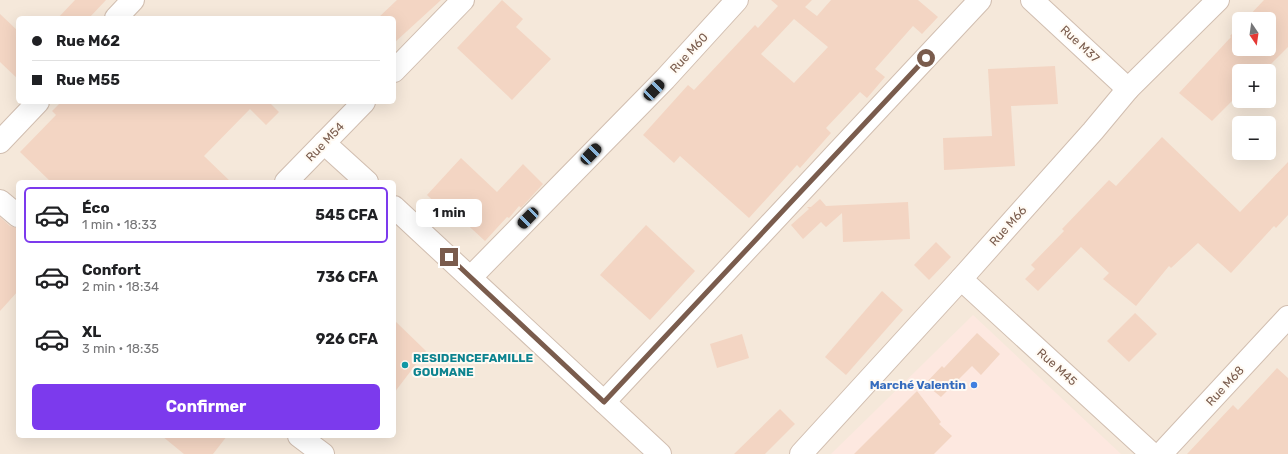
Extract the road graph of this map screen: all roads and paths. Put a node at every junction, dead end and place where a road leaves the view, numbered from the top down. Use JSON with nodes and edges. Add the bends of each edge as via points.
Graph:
{"nodes":[{"id":1,"x":133,"y":0,"type":"edge"},
{"id":2,"x":463,"y":0,"type":"edge"},
{"id":3,"x":737,"y":0,"type":"edge"},
{"id":4,"x":980,"y":0,"type":"edge"},
{"id":5,"x":1032,"y":0,"type":"edge"},
{"id":6,"x":1218,"y":0,"type":"edge"},
{"id":7,"x":118,"y":16,"type":"edge"},
{"id":8,"x":396,"y":69,"type":"edge"},
{"id":9,"x":1128,"y":89,"type":"junction"},
{"id":10,"x":36,"y":104,"type":"edge"},
{"id":11,"x":362,"y":104,"type":"edge"},
{"id":12,"x":0,"y":142,"type":"edge"},
{"id":13,"x":324,"y":143,"type":"junction"},
{"id":14,"x":288,"y":180,"type":"edge"},
{"id":15,"x":365,"y":180,"type":"edge"},
{"id":16,"x":0,"y":201,"type":"edge"},
{"id":17,"x":396,"y":209,"type":"edge"},
{"id":18,"x":16,"y":214,"type":"edge"},
{"id":19,"x":471,"y":277,"type":"junction"},
{"id":20,"x":961,"y":279,"type":"junction"},
{"id":21,"x":1288,"y":317,"type":"edge"},
{"id":22,"x":604,"y":402,"type":"junction"},
{"id":23,"x":302,"y":438,"type":"edge"},
{"id":24,"x":323,"y":454,"type":"edge"},
{"id":25,"x":660,"y":454,"type":"edge"},
{"id":26,"x":801,"y":454,"type":"edge"},
{"id":27,"x":1152,"y":454,"type":"edge"},
{"id":28,"x":1161,"y":454,"type":"edge"}],
"edges":[{"from":1,"to":7,"type":"street"},
{"from":2,"to":8,"type":"street"},
{"from":3,"to":19,"type":"street","name":"Rue M60","via":[[665,79]]},
{"from":4,"to":22,"type":"street"},
{"from":5,"to":9,"type":"street","name":"Rue M37"},
{"from":6,"to":9,"type":"street","name":"Rue M66"},
{"from":9,"to":20,"type":"street","name":"Rue M66"},
{"from":10,"to":12,"type":"street"},
{"from":11,"to":13,"type":"street","name":"Rue M54"},
{"from":13,"to":14,"type":"street","name":"Rue M54"},
{"from":13,"to":15,"type":"street"},
{"from":16,"to":18,"type":"street"},
{"from":17,"to":19,"type":"street"},
{"from":19,"to":22,"type":"street"},
{"from":20,"to":26,"type":"street","name":"Rue M66"},
{"from":20,"to":27,"type":"street","name":"Rue M45"},
{"from":21,"to":28,"type":"street","name":"Rue M68"},
{"from":22,"to":25,"type":"street"},
{"from":23,"to":24,"type":"street"}]}
